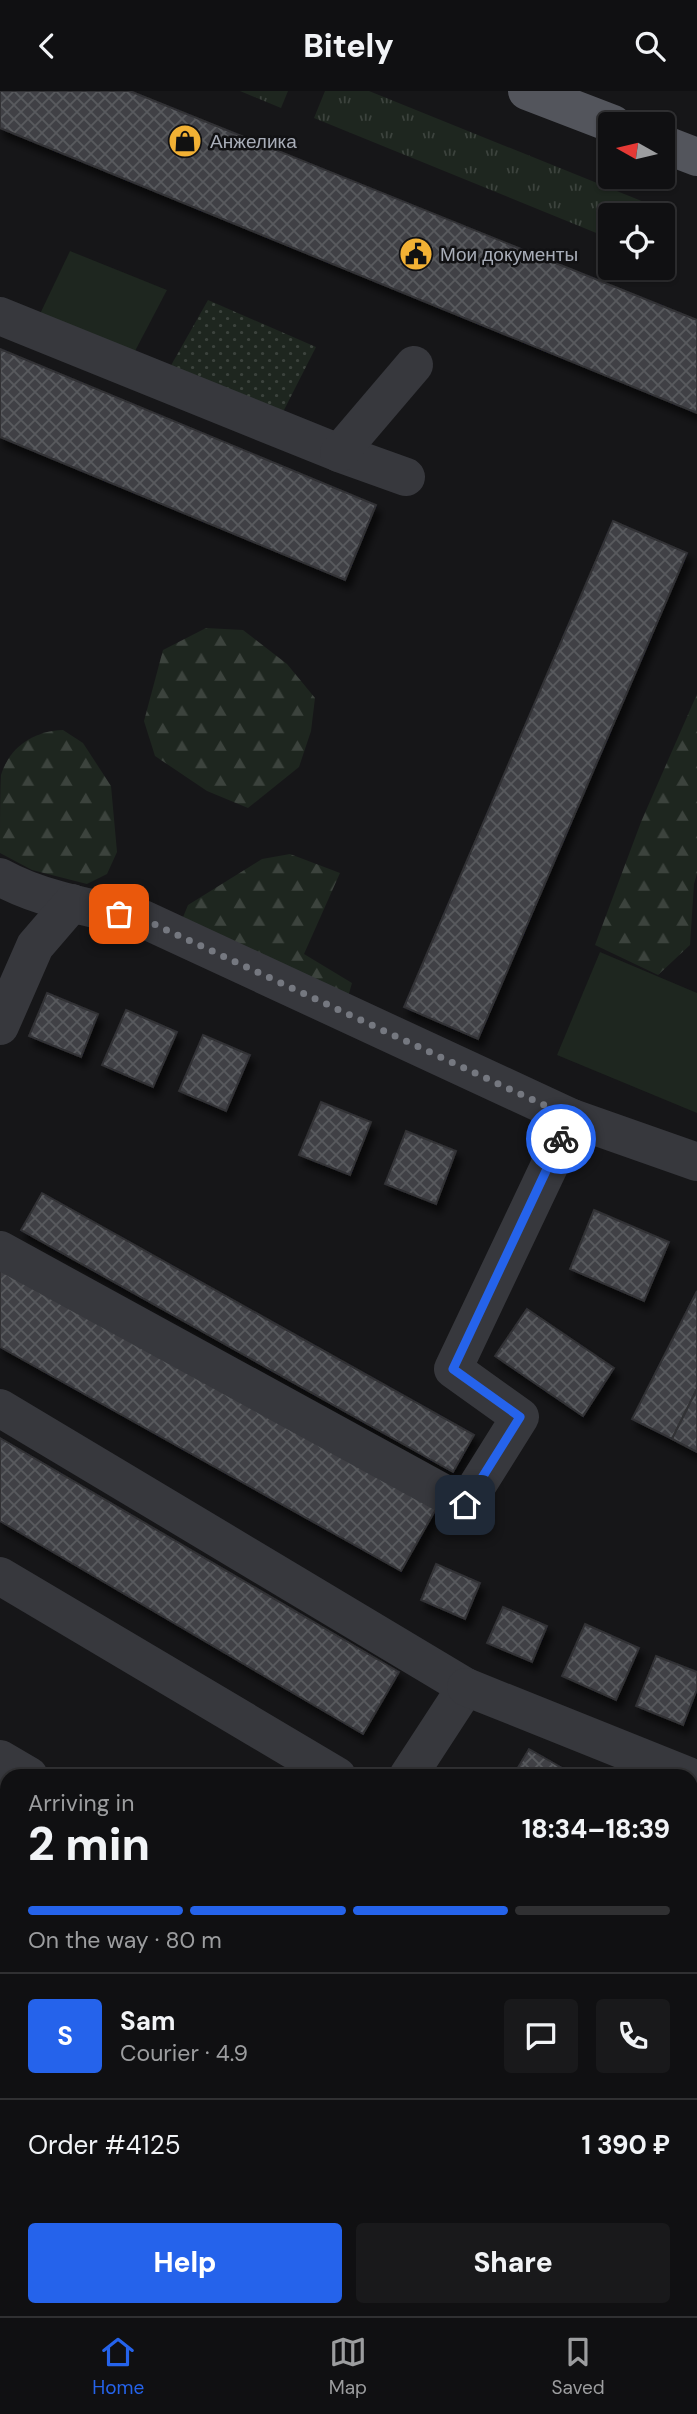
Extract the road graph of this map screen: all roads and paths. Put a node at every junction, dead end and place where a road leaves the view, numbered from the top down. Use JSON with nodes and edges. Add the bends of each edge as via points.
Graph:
{"nodes":[{"id":1,"x":527,"y":91,"type":"edge"},
{"id":2,"x":598,"y":118,"type":"edge"},
{"id":3,"x":676,"y":149,"type":"edge"},
{"id":4,"x":697,"y":157,"type":"edge"},
{"id":5,"x":0,"y":316,"type":"edge"},
{"id":6,"x":414,"y":365,"type":"dead end"},
{"id":7,"x":339,"y":453,"type":"junction"},
{"id":8,"x":406,"y":477,"type":"dead end"},
{"id":9,"x":0,"y":877,"type":"edge"},
{"id":10,"x":72,"y":903,"type":"junction"},
{"id":11,"x":0,"y":1026,"type":"edge"},
{"id":12,"x":572,"y":1118,"type":"junction"},
{"id":13,"x":697,"y":1162,"type":"edge"},
{"id":14,"x":0,"y":1250,"type":"edge"},
{"id":15,"x":0,"y":1408,"type":"edge"},
{"id":16,"x":0,"y":1576,"type":"edge"},
{"id":17,"x":466,"y":1687,"type":"junction"},
{"id":18,"x":0,"y":1759,"type":"edge"},
{"id":19,"x":17,"y":1769,"type":"edge"},
{"id":20,"x":325,"y":1769,"type":"edge"},
{"id":21,"x":413,"y":1769,"type":"edge"},
{"id":22,"x":670,"y":1769,"type":"edge"}],
"edges":[{"from":1,"to":2,"type":"main road"},
{"from":3,"to":4,"type":"main road"},
{"from":5,"to":7,"type":"lane"},
{"from":6,"to":7,"type":"lane"},
{"from":7,"to":8,"type":"lane"},
{"from":9,"to":10,"type":"lane"},
{"from":10,"to":11,"type":"lane","via":[[35,946]]},
{"from":10,"to":12,"type":"lane","via":[[143,919]]},
{"from":12,"to":13,"type":"lane"},
{"from":12,"to":14,"type":"lane","via":[[453,1369],[520,1417],[465,1505]]},
{"from":15,"to":17,"type":"lane"},
{"from":16,"to":20,"type":"lane"},
{"from":17,"to":21,"type":"lane"},
{"from":17,"to":22,"type":"lane"},
{"from":18,"to":19,"type":"lane"}]}
